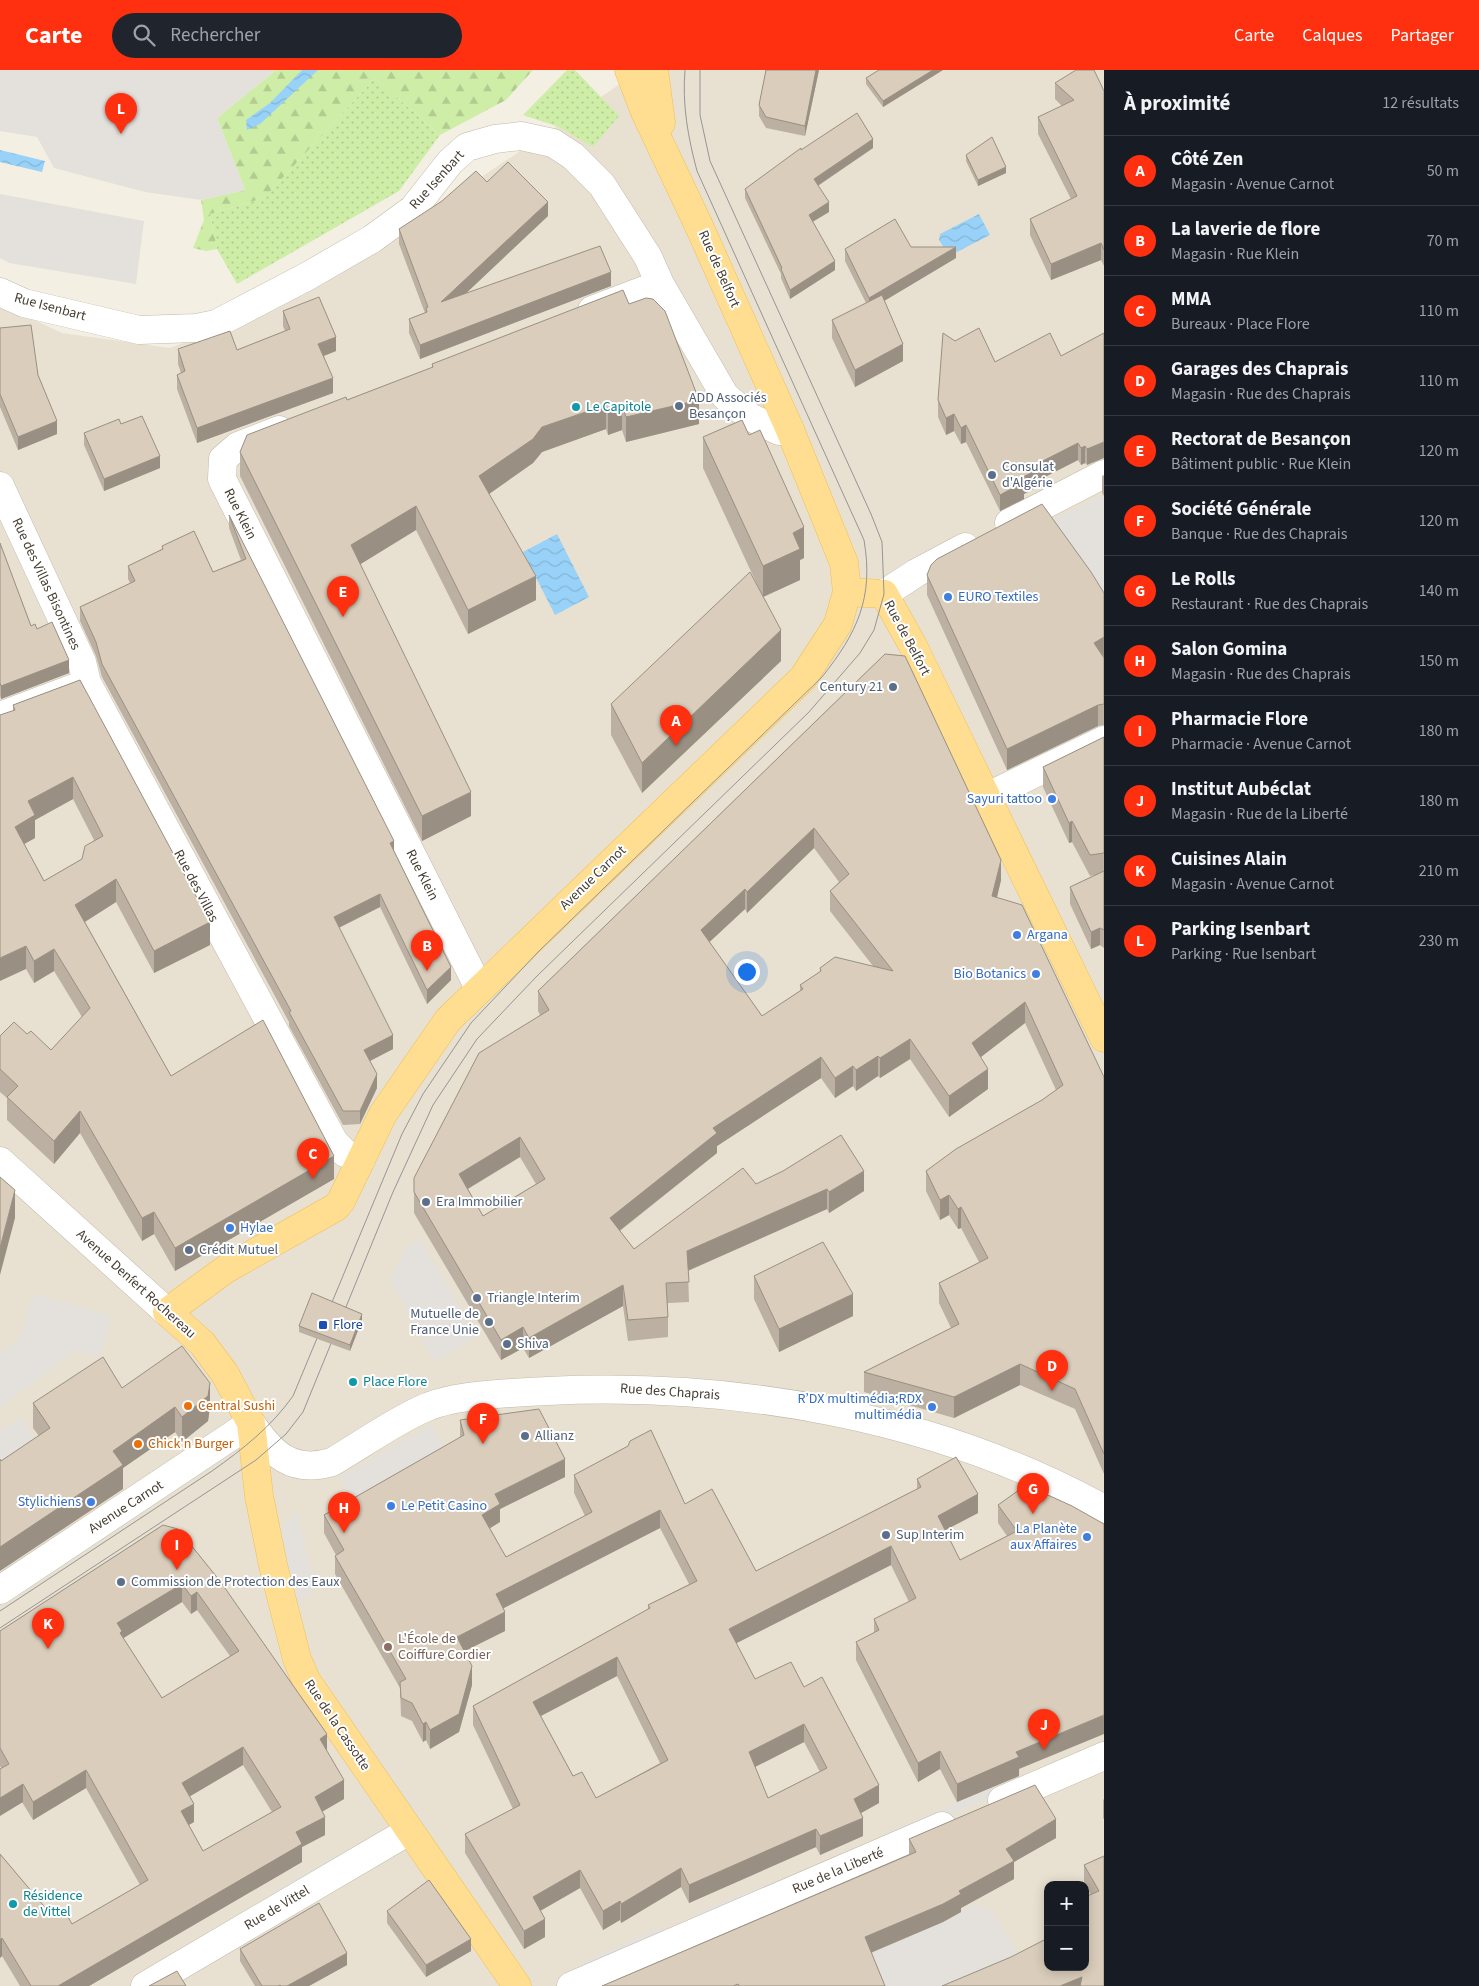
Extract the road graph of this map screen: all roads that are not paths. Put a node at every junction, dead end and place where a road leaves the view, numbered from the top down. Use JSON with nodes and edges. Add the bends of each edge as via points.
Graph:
{"nodes":[{"id":1,"x":629,"y":70,"type":"edge"},
{"id":2,"x":654,"y":70,"type":"edge"},
{"id":3,"x":664,"y":149,"type":"junction"},
{"id":4,"x":660,"y":284,"type":"junction"},
{"id":5,"x":12,"y":297,"type":"edge"},
{"id":6,"x":567,"y":319,"type":"edge"},
{"id":7,"x":303,"y":421,"type":"edge"},
{"id":8,"x":790,"y":430,"type":"junction"},
{"id":9,"x":1104,"y":474,"type":"edge"},
{"id":10,"x":0,"y":486,"type":"edge"},
{"id":11,"x":847,"y":592,"type":"junction"},
{"id":12,"x":884,"y":594,"type":"junction"},
{"id":13,"x":87,"y":683,"type":"junction"},
{"id":14,"x":0,"y":716,"type":"edge"},
{"id":15,"x":1104,"y":740,"type":"edge"},
{"id":16,"x":986,"y":797,"type":"junction"},
{"id":17,"x":478,"y":988,"type":"junction"},
{"id":18,"x":1097,"y":1008,"type":"edge"},
{"id":19,"x":1104,"y":1038,"type":"edge"},
{"id":20,"x":0,"y":1161,"type":"edge"},
{"id":21,"x":356,"y":1168,"type":"junction"},
{"id":22,"x":167,"y":1312,"type":"junction"},
{"id":23,"x":251,"y":1423,"type":"junction"},
{"id":24,"x":1104,"y":1509,"type":"edge"},
{"id":25,"x":0,"y":1590,"type":"edge"},
{"id":26,"x":1104,"y":1756,"type":"edge"},
{"id":27,"x":409,"y":1831,"type":"junction"},
{"id":28,"x":146,"y":1986,"type":"edge"},
{"id":29,"x":517,"y":1986,"type":"edge"},
{"id":30,"x":572,"y":1986,"type":"edge"}],
"edges":[{"from":1,"to":3,"type":"main road","name":"Rue de Belfort"},
{"from":2,"to":3,"type":"main road","name":"Rue de Belfort"},
{"from":3,"to":8,"type":"main road","name":"Rue de Belfort"},
{"from":4,"to":5,"type":"street","name":"Rue Isenbart","via":[[648,257],[602,186],[573,156],[553,143],[521,136],[467,147],[450,162],[413,209],[372,239],[216,324],[139,330]]},
{"from":4,"to":6,"type":"street"},
{"from":4,"to":8,"type":"street","name":"Rue Isenbart","via":[[725,396],[750,417],[779,431]]},
{"from":7,"to":17,"type":"street","name":"Rue Klein","via":[[238,446],[223,459],[222,479]]},
{"from":8,"to":11,"type":"main road","name":"Rue de Belfort","via":[[844,563]]},
{"from":9,"to":12,"type":"street","via":[[916,573]]},
{"from":10,"to":13,"type":"street","name":"Rue des Villas Bisontines","via":[[82,662]]},
{"from":11,"to":12,"type":"main road","name":"Rue de Belfort"},
{"from":11,"to":17,"type":"main road","name":"Avenue Carnot","via":[[838,624],[807,674]]},
{"from":12,"to":16,"type":"main road","name":"Rue de Belfort","via":[[912,644]]},
{"from":13,"to":14,"type":"street"},
{"from":13,"to":21,"type":"street","name":"Rue des Villas","via":[[334,1142]]},
{"from":15,"to":16,"type":"street"},
{"from":16,"to":18,"type":"main road","name":"Rue de Belfort"},
{"from":17,"to":21,"type":"main road","name":"Avenue Carnot","via":[[448,1020],[418,1060],[383,1114]]},
{"from":18,"to":19,"type":"main road","name":"Rue de Belfort"},
{"from":20,"to":22,"type":"street","name":"Avenue Denfert Rochereau"},
{"from":21,"to":22,"type":"main road","via":[[336,1207],[226,1269]]},
{"from":22,"to":23,"type":"main road","name":"Avenue Denfert Rochereau","via":[[202,1343],[225,1374]]},
{"from":23,"to":24,"type":"street","name":"Rue des Chaprais","via":[[270,1448],[291,1464],[319,1466],[332,1462],[428,1407],[457,1400],[587,1389],[678,1391],[767,1400],[880,1422],[969,1448]]},
{"from":23,"to":25,"type":"street","name":"Avenue Carnot"},
{"from":23,"to":27,"type":"main road","name":"Rue de la Cassotte","via":[[259,1496],[297,1659],[306,1680]]},
{"from":26,"to":30,"type":"street","name":"Rue de la Liberté"},
{"from":27,"to":28,"type":"street","name":"Rue de Vittel"},
{"from":27,"to":29,"type":"main road","name":"Rue de la Cassotte"}]}
